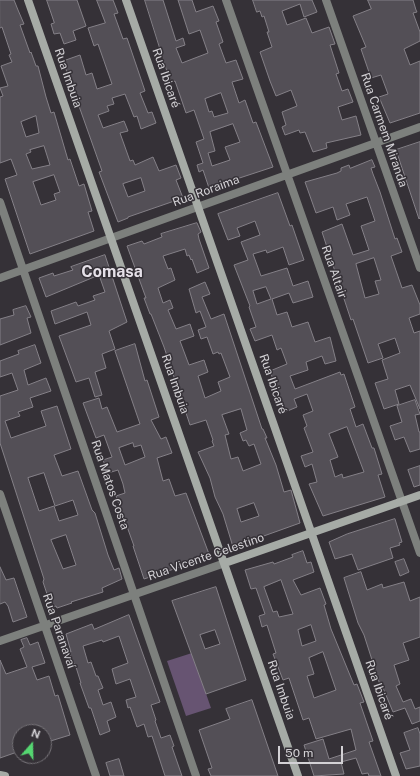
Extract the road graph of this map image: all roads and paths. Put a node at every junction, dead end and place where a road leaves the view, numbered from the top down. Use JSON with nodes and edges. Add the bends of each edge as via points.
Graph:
{"nodes":[{"id":1,"x":28,"y":0,"type":"edge"},
{"id":2,"x":126,"y":0,"type":"edge"},
{"id":3,"x":226,"y":0,"type":"edge"},
{"id":4,"x":326,"y":0,"type":"edge"},
{"id":5,"x":420,"y":127,"type":"edge"},
{"id":6,"x":376,"y":143,"type":"junction"},
{"id":7,"x":288,"y":175,"type":"junction"},
{"id":8,"x":0,"y":202,"type":"edge"},
{"id":9,"x":198,"y":207,"type":"junction"},
{"id":10,"x":111,"y":238,"type":"junction"},
{"id":11,"x":420,"y":268,"type":"edge"},
{"id":12,"x":23,"y":270,"type":"junction"},
{"id":13,"x":0,"y":278,"type":"edge"},
{"id":14,"x":0,"y":494,"type":"edge"},
{"id":15,"x":420,"y":495,"type":"edge"},
{"id":16,"x":402,"y":502,"type":"junction"},
{"id":17,"x":312,"y":533,"type":"junction"},
{"id":18,"x":420,"y":553,"type":"edge"},
{"id":19,"x":225,"y":563,"type":"junction"},
{"id":20,"x":135,"y":594,"type":"junction"},
{"id":21,"x":45,"y":625,"type":"junction"},
{"id":22,"x":0,"y":641,"type":"edge"},
{"id":23,"x":0,"y":775,"type":"edge"},
{"id":24,"x":5,"y":776,"type":"edge"},
{"id":25,"x":96,"y":776,"type":"edge"},
{"id":26,"x":196,"y":776,"type":"edge"},
{"id":27,"x":298,"y":776,"type":"edge"},
{"id":28,"x":396,"y":776,"type":"edge"}],
"edges":[{"from":1,"to":10,"type":"street","name":"Rua Imbuia"},
{"from":2,"to":9,"type":"street","name":"Rua Ibicaré"},
{"from":3,"to":7,"type":"street","name":"Rua Altair"},
{"from":4,"to":6,"type":"street","name":"Rua Carmem Miranda"},
{"from":5,"to":6,"type":"street","name":"Rua Roraima"},
{"from":6,"to":7,"type":"street","name":"Rua Roraima"},
{"from":6,"to":11,"type":"street","name":"Rua Carmem Miranda"},
{"from":7,"to":9,"type":"street","name":"Rua Roraima"},
{"from":7,"to":16,"type":"street","name":"Rua Altair"},
{"from":8,"to":12,"type":"street","name":"Rua Matos Costa"},
{"from":9,"to":10,"type":"street","name":"Rua Roraima"},
{"from":9,"to":17,"type":"street","name":"Rua Ibicaré"},
{"from":10,"to":12,"type":"street","name":"Rua Roraima"},
{"from":10,"to":19,"type":"street","name":"Rua Imbuia"},
{"from":12,"to":13,"type":"street","name":"Rua Roraima"},
{"from":12,"to":20,"type":"street","name":"Rua Matos Costa"},
{"from":14,"to":21,"type":"street","name":"Rua Paranavaí"},
{"from":15,"to":16,"type":"street","name":"Rua Vicente Celestino"},
{"from":16,"to":17,"type":"street","name":"Rua Vicente Celestino"},
{"from":16,"to":18,"type":"street","name":"Rua Altair"},
{"from":17,"to":19,"type":"street","name":"Rua Vicente Celestino"},
{"from":17,"to":28,"type":"street","name":"Rua Ibicaré"},
{"from":19,"to":20,"type":"street","name":"Rua Vicente Celestino"},
{"from":19,"to":27,"type":"street","name":"Rua Imbuia"},
{"from":20,"to":21,"type":"street","name":"Rua Vicente Celestino"},
{"from":20,"to":26,"type":"street","name":"Rua Matos Costa"},
{"from":21,"to":22,"type":"street","name":"Rua Vicente Celestino"},
{"from":21,"to":25,"type":"street","name":"Rua Paranavaí"},
{"from":23,"to":24,"type":"street"}]}
